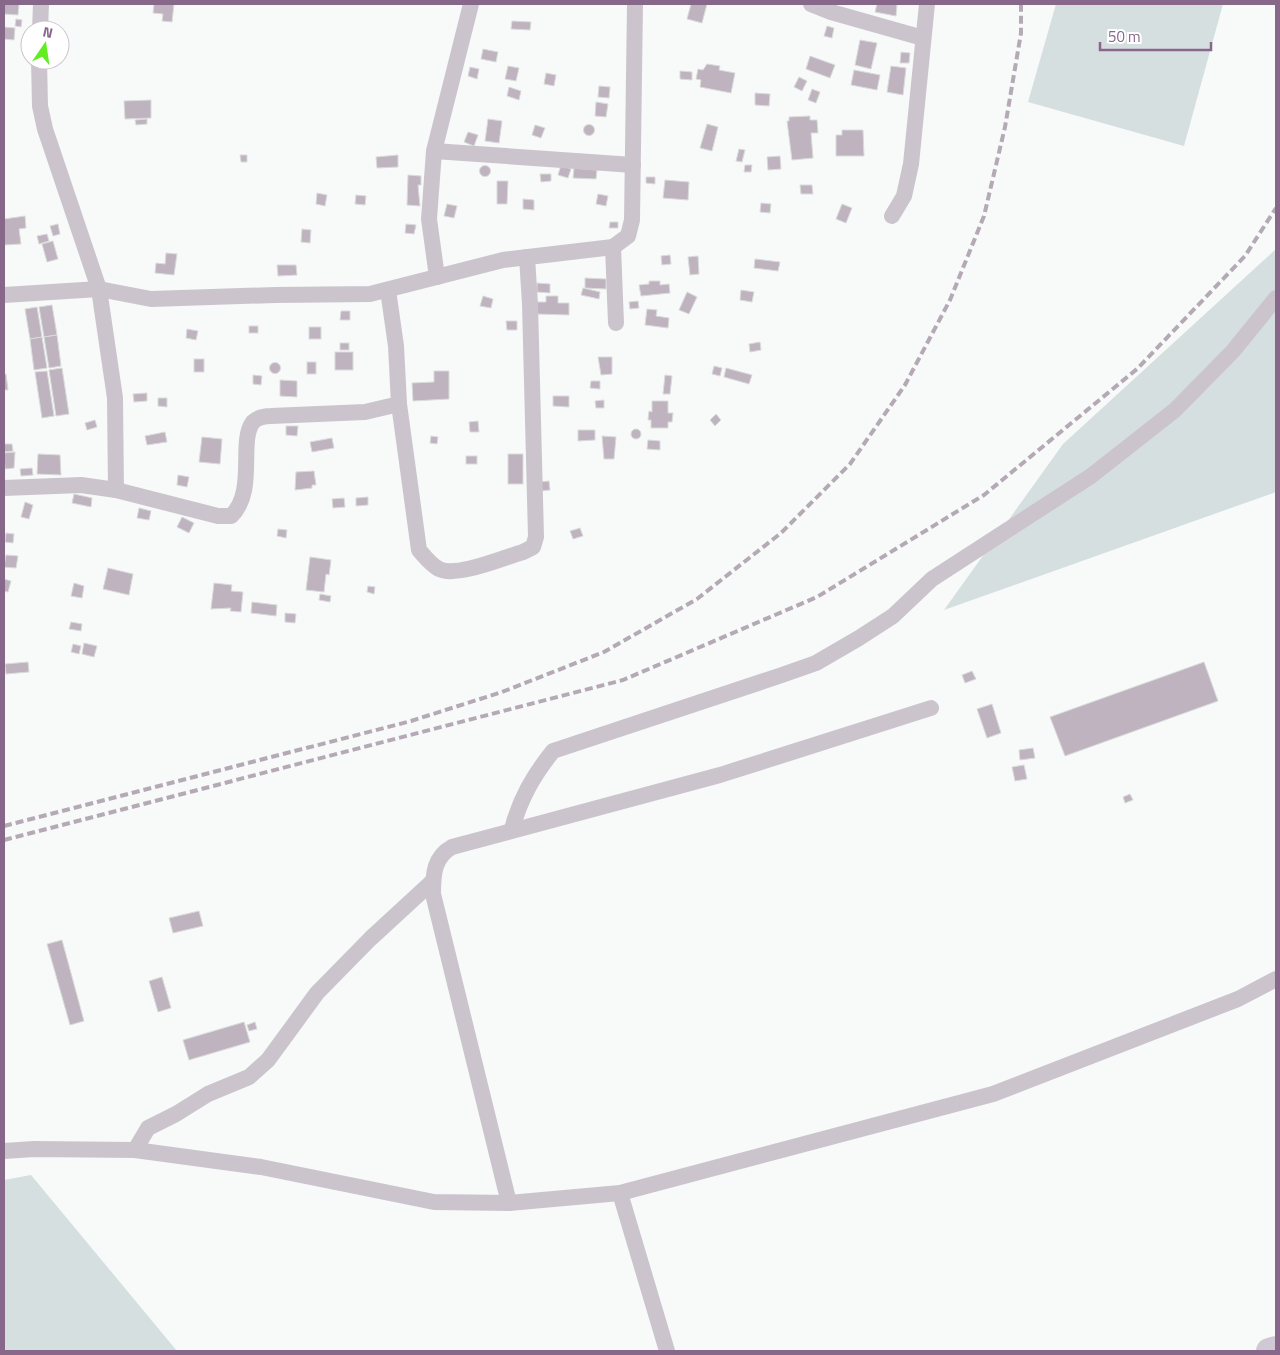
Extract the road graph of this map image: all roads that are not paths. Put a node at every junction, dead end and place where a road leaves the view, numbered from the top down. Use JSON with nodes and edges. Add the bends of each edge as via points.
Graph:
{"nodes":[{"id":1,"x":41,"y":4,"type":"edge"},
{"id":2,"x":471,"y":4,"type":"edge"},
{"id":3,"x":634,"y":4,"type":"edge"},
{"id":4,"x":811,"y":4,"type":"edge"},
{"id":5,"x":926,"y":4,"type":"edge"},
{"id":6,"x":40,"y":20,"type":"edge"},
{"id":7,"x":923,"y":38,"type":"junction"},
{"id":8,"x":39,"y":70,"type":"edge"},
{"id":9,"x":434,"y":151,"type":"junction"},
{"id":10,"x":633,"y":165,"type":"junction"},
{"id":11,"x":892,"y":216,"type":"dead end"},
{"id":12,"x":613,"y":247,"type":"junction"},
{"id":13,"x":527,"y":257,"type":"junction"},
{"id":14,"x":437,"y":277,"type":"junction"},
{"id":15,"x":99,"y":289,"type":"junction"},
{"id":16,"x":388,"y":290,"type":"junction"},
{"id":17,"x":4,"y":295,"type":"edge"},
{"id":18,"x":1276,"y":298,"type":"edge"},
{"id":19,"x":616,"y":323,"type":"dead end"},
{"id":20,"x":399,"y":404,"type":"junction"},
{"id":21,"x":4,"y":488,"type":"edge"},
{"id":22,"x":116,"y":490,"type":"junction"},
{"id":23,"x":931,"y":708,"type":"dead end"},
{"id":24,"x":512,"y":829,"type":"junction"},
{"id":25,"x":433,"y":881,"type":"junction"},
{"id":26,"x":1276,"y":979,"type":"edge"},
{"id":27,"x":135,"y":1150,"type":"junction"},
{"id":28,"x":4,"y":1151,"type":"edge"},
{"id":29,"x":620,"y":1193,"type":"junction"},
{"id":30,"x":509,"y":1203,"type":"junction"},
{"id":31,"x":667,"y":1351,"type":"edge"}],
"edges":[{"from":1,"to":6,"type":"street"},
{"from":2,"to":9,"type":"street"},
{"from":3,"to":10,"type":"street"},
{"from":4,"to":7,"type":"street"},
{"from":5,"to":7,"type":"street"},
{"from":7,"to":11,"type":"street","via":[[912,164],[904,196]]},
{"from":8,"to":15,"type":"street","via":[[40,106],[45,129]]},
{"from":9,"to":10,"type":"street"},
{"from":9,"to":14,"type":"street","via":[[429,219]]},
{"from":10,"to":12,"type":"street","via":[[632,220],[628,236]]},
{"from":12,"to":13,"type":"street"},
{"from":12,"to":19,"type":"street"},
{"from":13,"to":14,"type":"street"},
{"from":13,"to":20,"type":"street","via":[[536,537],[533,547],[460,571],[441,570],[430,563],[419,550]]},
{"from":14,"to":16,"type":"street"},
{"from":15,"to":16,"type":"street","via":[[151,299],[370,294]]},
{"from":15,"to":17,"type":"street"},
{"from":15,"to":22,"type":"street","via":[[114,398]]},
{"from":16,"to":20,"type":"street","via":[[396,346]]},
{"from":18,"to":24,"type":"street","via":[[1233,350],[1175,410],[1091,476],[932,579],[892,616],[816,663],[553,751],[535,773],[519,804]]},
{"from":20,"to":22,"type":"street","via":[[365,412],[262,417],[254,422],[248,433],[246,476],[239,509],[231,516],[178,507]]},
{"from":21,"to":22,"type":"street","via":[[81,485]]},
{"from":23,"to":24,"type":"street","via":[[720,775]]},
{"from":24,"to":25,"type":"street","via":[[443,852],[438,858]]},
{"from":25,"to":27,"type":"street","via":[[317,993],[268,1060],[249,1076],[208,1094],[148,1128]]},
{"from":25,"to":30,"type":"street","via":[[433,894]]},
{"from":26,"to":29,"type":"street","via":[[1238,999],[994,1094]]},
{"from":27,"to":28,"type":"street"},
{"from":27,"to":30,"type":"street","via":[[261,1167],[434,1202]]},
{"from":29,"to":30,"type":"street"},
{"from":29,"to":31,"type":"street"}]}
